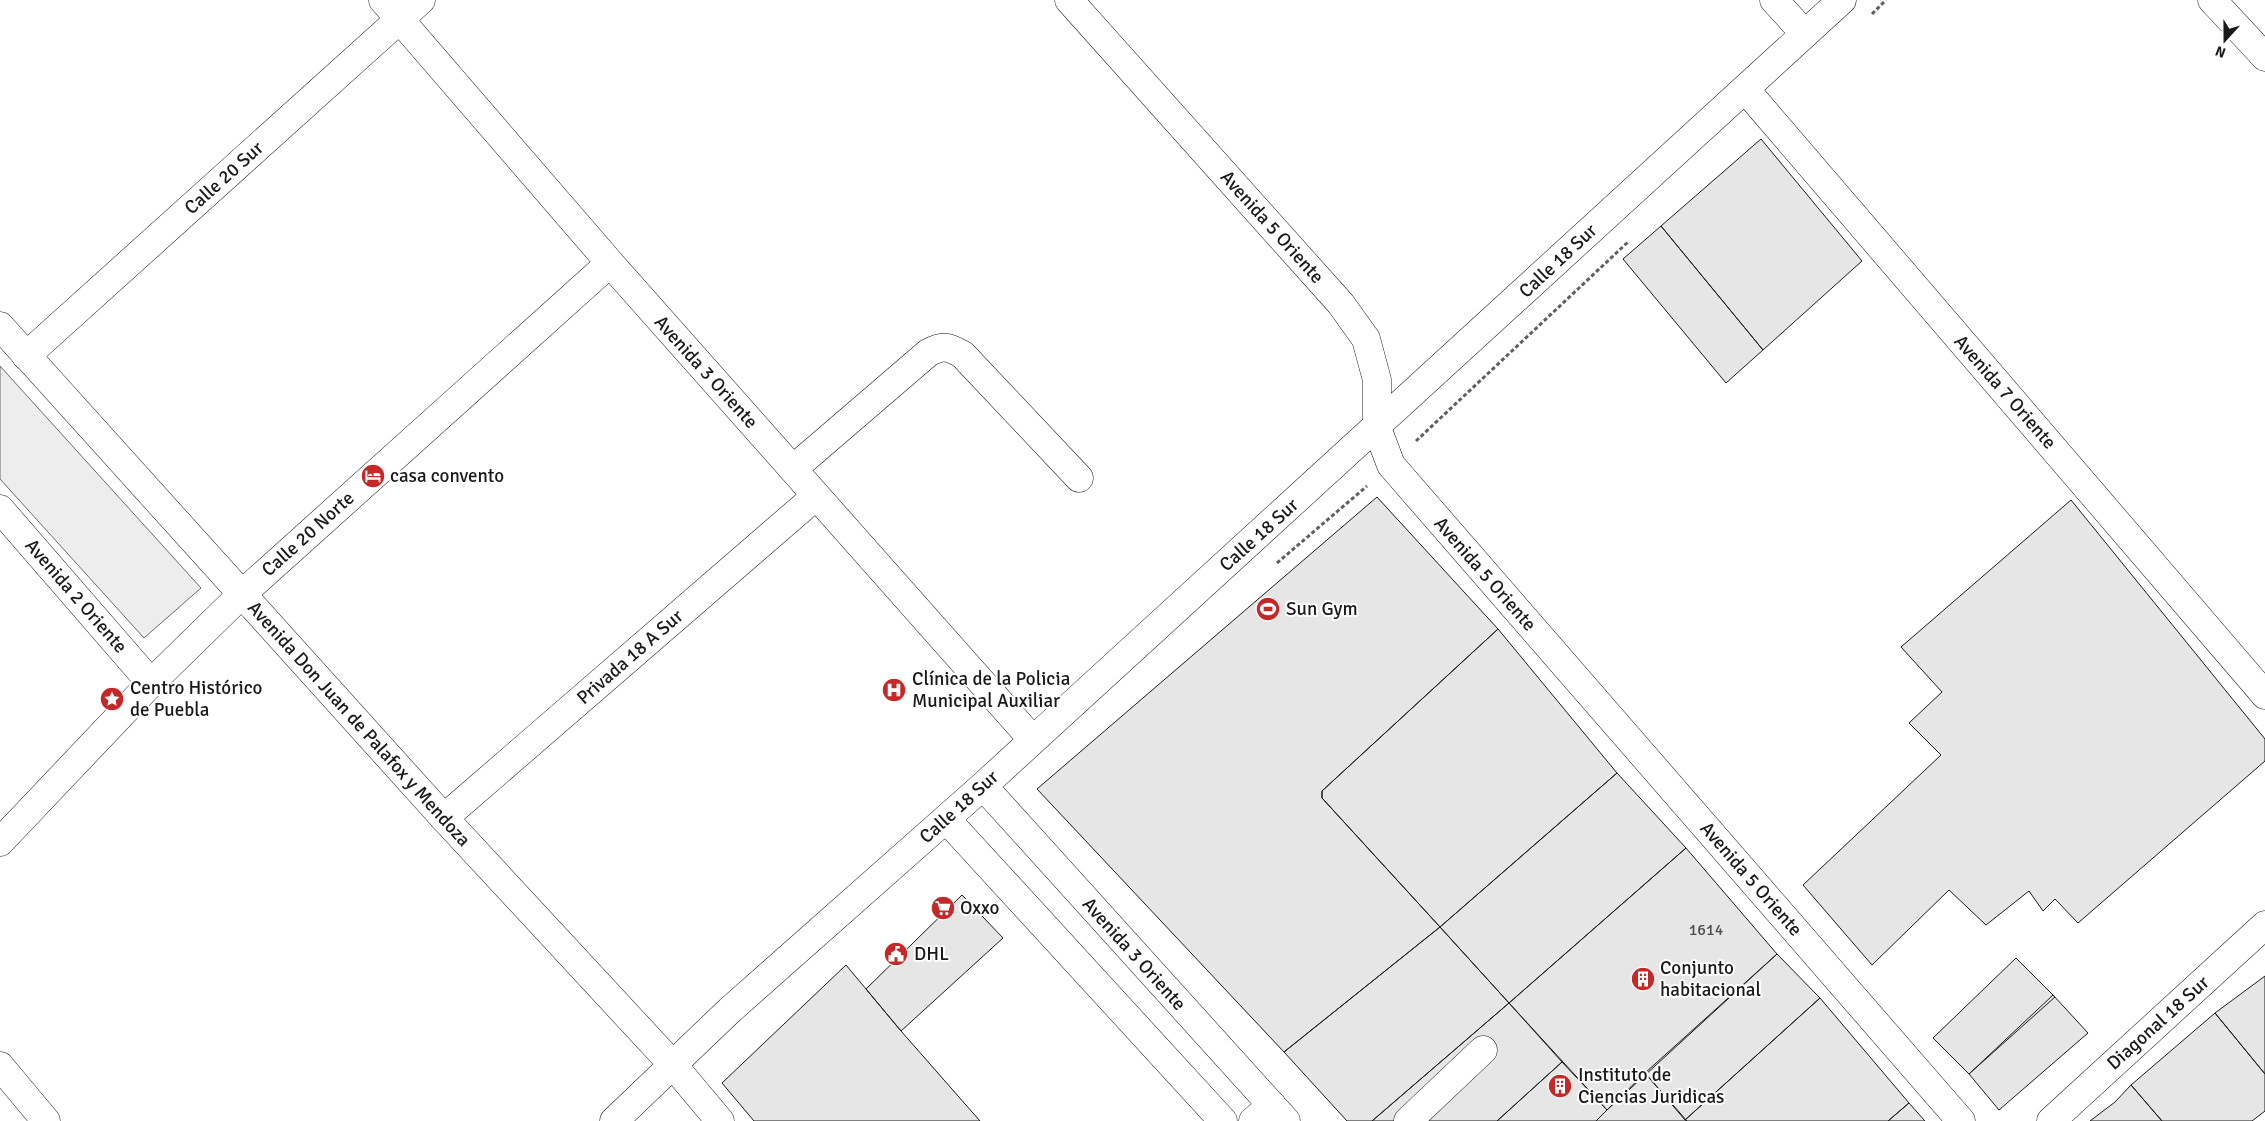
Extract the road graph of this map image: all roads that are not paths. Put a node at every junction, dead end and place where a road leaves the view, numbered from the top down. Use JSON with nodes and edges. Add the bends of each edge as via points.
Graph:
{"nodes":[{"id":1,"x":422,"y":0,"type":"edge"},
{"id":2,"x":1069,"y":0,"type":"edge"},
{"id":3,"x":1774,"y":0,"type":"edge"},
{"id":4,"x":1842,"y":0,"type":"edge"},
{"id":5,"x":2212,"y":0,"type":"edge"},
{"id":6,"x":392,"y":10,"type":"edge"},
{"id":7,"x":1805,"y":34,"type":"junction"},
{"id":8,"x":2265,"y":57,"type":"edge"},
{"id":9,"x":1745,"y":89,"type":"junction"},
{"id":10,"x":610,"y":263,"type":"junction"},
{"id":11,"x":0,"y":326,"type":"edge"},
{"id":12,"x":26,"y":356,"type":"junction"},
{"id":13,"x":1377,"y":428,"type":"junction"},
{"id":14,"x":793,"y":469,"type":"junction"},
{"id":15,"x":1079,"y":478,"type":"dead end"},
{"id":16,"x":816,"y":496,"type":"junction"},
{"id":17,"x":0,"y":509,"type":"edge"},
{"id":18,"x":242,"y":594,"type":"junction"},
{"id":19,"x":151,"y":683,"type":"junction"},
{"id":20,"x":2265,"y":696,"type":"edge"},
{"id":21,"x":1033,"y":740,"type":"junction"},
{"id":22,"x":983,"y":786,"type":"junction"},
{"id":23,"x":444,"y":818,"type":"junction"},
{"id":24,"x":946,"y":819,"type":"junction"},
{"id":25,"x":0,"y":842,"type":"edge"},
{"id":26,"x":2265,"y":925,"type":"edge"},
{"id":27,"x":1483,"y":1050,"type":"dead end"},
{"id":28,"x":0,"y":1066,"type":"edge"},
{"id":29,"x":673,"y":1066,"type":"junction"},
{"id":30,"x":1270,"y":1116,"type":"edge"},
{"id":31,"x":46,"y":1121,"type":"edge"},
{"id":32,"x":614,"y":1121,"type":"edge"},
{"id":33,"x":720,"y":1121,"type":"edge"},
{"id":34,"x":1223,"y":1121,"type":"edge"},
{"id":35,"x":1408,"y":1121,"type":"edge"},
{"id":36,"x":1960,"y":1121,"type":"edge"},
{"id":37,"x":2051,"y":1121,"type":"edge"}],
"edges":[{"from":1,"to":6,"type":"street","name":"Calle 20 Sur"},
{"from":2,"to":13,"type":"street","name":"Avenida 5 Oriente","via":[[1341,304],[1366,339],[1377,380]]},
{"from":3,"to":7,"type":"street"},
{"from":4,"to":7,"type":"street","name":"Calle 18 Sur"},
{"from":5,"to":8,"type":"street"},
{"from":6,"to":10,"type":"street","name":"Avenida 3 Oriente"},
{"from":6,"to":12,"type":"street","name":"Calle 20 Sur"},
{"from":7,"to":9,"type":"street","name":"Calle 18 Sur"},
{"from":9,"to":13,"type":"street","name":"Calle 18 Sur"},
{"from":9,"to":20,"type":"street","name":"Avenida 7 Oriente"},
{"from":10,"to":14,"type":"street","name":"Avenida 3 Oriente"},
{"from":10,"to":18,"type":"street","name":"Calle 20 Norte"},
{"from":11,"to":12,"type":"street","name":"Avenida Don Juan de Palafox y Mendoza"},
{"from":12,"to":18,"type":"street","name":"Avenida Don Juan de Palafox y Mendoza"},
{"from":13,"to":21,"type":"street","name":"Calle 18 Sur"},
{"from":13,"to":36,"type":"street","name":"Avenida 5 Oriente","via":[[1391,465]]},
{"from":14,"to":15,"type":"street","via":[[939,347],[952,348],[963,355]]},
{"from":14,"to":16,"type":"street","name":"Avenida 3 Oriente"},
{"from":16,"to":21,"type":"street","name":"Avenida 3 Oriente"},
{"from":16,"to":23,"type":"street","name":"Privada 18 A Sur"},
{"from":17,"to":19,"type":"street","name":"Avenida 2 Oriente"},
{"from":18,"to":19,"type":"street","name":"Calle 20 Norte"},
{"from":18,"to":23,"type":"street","name":"Avenida Don Juan de Palafox y Mendoza"},
{"from":19,"to":25,"type":"street","name":"Calle 20 Norte"},
{"from":21,"to":22,"type":"street","name":"Calle 18 Sur"},
{"from":22,"to":24,"type":"street","name":"Calle 18 Sur"},
{"from":22,"to":30,"type":"street","name":"Avenida 3 Oriente"},
{"from":23,"to":29,"type":"street","name":"Avenida Don Juan de Palafox y Mendoza"},
{"from":24,"to":29,"type":"street","name":"Calle 18 Sur","via":[[730,1010]]},
{"from":24,"to":34,"type":"street"},
{"from":26,"to":37,"type":"street","name":"Diagonal 18 Sur"},
{"from":27,"to":35,"type":"street"},
{"from":28,"to":31,"type":"street"},
{"from":29,"to":32,"type":"street","name":"Calle 18 Sur"},
{"from":29,"to":33,"type":"street","name":"Avenida Don Juan de Palafox y Mendoza"}]}
